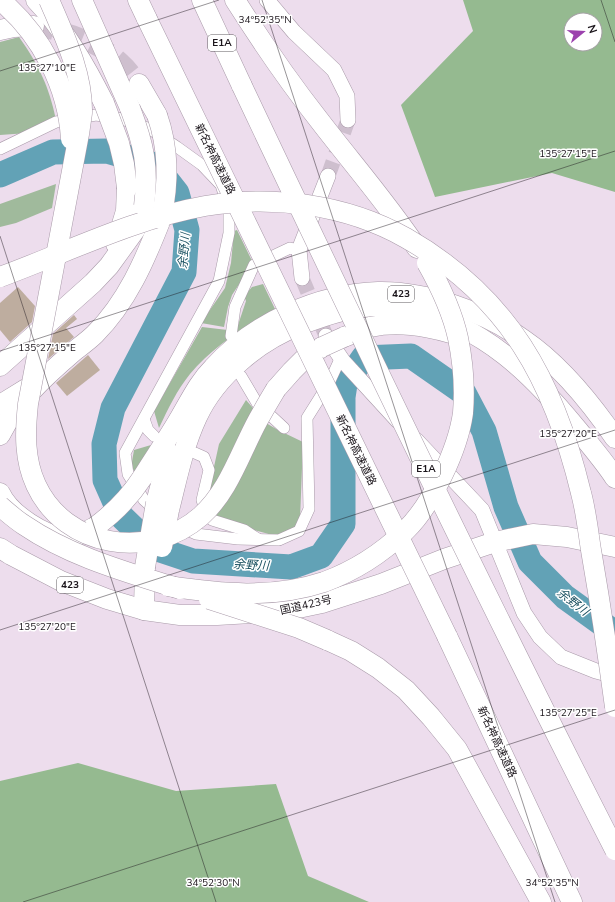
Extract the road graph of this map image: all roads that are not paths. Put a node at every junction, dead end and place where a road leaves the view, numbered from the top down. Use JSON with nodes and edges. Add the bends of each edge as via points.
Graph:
{"nodes":[{"id":1,"x":0,"y":0,"type":"edge"},
{"id":2,"x":36,"y":0,"type":"edge"},
{"id":3,"x":49,"y":0,"type":"edge"},
{"id":4,"x":82,"y":0,"type":"edge"},
{"id":5,"x":138,"y":0,"type":"edge"},
{"id":6,"x":202,"y":0,"type":"edge"},
{"id":7,"x":235,"y":0,"type":"edge"},
{"id":8,"x":267,"y":0,"type":"edge"},
{"id":9,"x":34,"y":26,"type":"tunnel mouth"},
{"id":10,"x":0,"y":30,"type":"edge"},
{"id":11,"x":139,"y":84,"type":"tunnel mouth"},
{"id":12,"x":348,"y":120,"type":"tunnel mouth"},
{"id":13,"x":0,"y":149,"type":"edge"},
{"id":14,"x":73,"y":165,"type":"junction"},
{"id":15,"x":328,"y":176,"type":"tunnel mouth"},
{"id":16,"x":299,"y":250,"type":"junction"},
{"id":17,"x":0,"y":277,"type":"edge"},
{"id":18,"x":302,"y":278,"type":"tunnel mouth"},
{"id":19,"x":93,"y":283,"type":"junction"},
{"id":20,"x":231,"y":336,"type":"dead end"},
{"id":21,"x":331,"y":340,"type":"junction"},
{"id":22,"x":342,"y":359,"type":"junction"},
{"id":23,"x":0,"y":366,"type":"edge"},
{"id":24,"x":522,"y":369,"type":"junction"},
{"id":25,"x":241,"y":376,"type":"dead end"},
{"id":26,"x":45,"y":378,"type":"junction"},
{"id":27,"x":0,"y":405,"type":"edge"},
{"id":28,"x":182,"y":415,"type":"junction"},
{"id":29,"x":144,"y":419,"type":"junction"},
{"id":30,"x":284,"y":428,"type":"dead end"},
{"id":31,"x":0,"y":435,"type":"edge"},
{"id":32,"x":154,"y":436,"type":"dead end"},
{"id":33,"x":615,"y":438,"type":"edge"},
{"id":34,"x":195,"y":453,"type":"dead end"},
{"id":35,"x":615,"y":478,"type":"edge"},
{"id":36,"x":0,"y":493,"type":"edge"},
{"id":37,"x":0,"y":506,"type":"edge"},
{"id":38,"x":162,"y":507,"type":"junction"},
{"id":39,"x":258,"y":539,"type":"junction"},
{"id":40,"x":495,"y":542,"type":"junction"},
{"id":41,"x":615,"y":547,"type":"edge"},
{"id":42,"x":0,"y":548,"type":"edge"},
{"id":43,"x":157,"y":574,"type":"junction"},
{"id":44,"x":144,"y":610,"type":"junction"},
{"id":45,"x":615,"y":676,"type":"edge"},
{"id":46,"x":615,"y":707,"type":"edge"},
{"id":47,"x":615,"y":850,"type":"edge"},
{"id":48,"x":541,"y":902,"type":"edge"},
{"id":49,"x":572,"y":902,"type":"edge"}],
"edges":[{"from":1,"to":14,"type":"highway","bridge":true,"via":[[25,25],[53,68],[67,109]]},
{"from":2,"to":19,"type":"highway","bridge":true,"via":[[89,72],[119,143],[124,164],[126,210],[113,250]]},
{"from":3,"to":14,"type":"highway","bridge":true,"via":[[71,54],[81,96],[82,113]]},
{"from":4,"to":19,"type":"highway","bridge":true,"via":[[138,130],[147,184],[144,206],[135,230]]},
{"from":5,"to":49,"type":"highway","name":"新名神高速道路","bridge":true,"via":[[447,636]]},
{"from":6,"to":47,"type":"highway","number":"E1A","bridge":true,"via":[[325,262]]},
{"from":7,"to":43,"type":"highway","bridge":true,"via":[[257,35],[314,113],[402,224],[427,262],[441,289],[458,337],[464,389],[462,413],[449,462],[428,500],[406,530],[368,560],[348,572],[323,582],[268,593],[204,591]]},
{"from":8,"to":12,"type":"street","via":[[294,32],[334,70],[347,96]]},
{"from":9,"to":10,"type":"highway"},
{"from":11,"to":26,"type":"highway","bridge":true,"via":[[157,115],[166,149],[165,202],[161,219],[138,274],[112,314],[95,335]]},
{"from":13,"to":29,"type":"street","via":[[56,122],[96,115],[122,119],[150,129],[177,146],[202,165],[221,185],[229,209],[229,233],[220,281]]},
{"from":14,"to":21,"type":"highway","bridge":true,"via":[[33,375],[26,425],[29,466],[36,485],[57,514],[72,526],[102,540],[135,544],[170,535],[188,526],[214,503],[225,487],[276,389],[304,360]]},
{"from":15,"to":16,"type":"street"},
{"from":16,"to":18,"type":"street"},
{"from":16,"to":20,"type":"street","via":[[290,248],[254,265],[235,307]]},
{"from":17,"to":46,"type":"highway","bridge":true,"via":[[146,221],[180,211],[242,202],[307,204],[334,210],[362,218],[425,249],[482,296],[506,322],[530,356],[557,411],[582,495]]},
{"from":19,"to":23,"type":"highway"},
{"from":21,"to":22,"type":"street"},
{"from":21,"to":24,"type":"highway","via":[[369,327],[408,325],[430,328],[474,342]]},
{"from":22,"to":39,"type":"street","via":[[307,418],[309,510],[299,531],[279,540]]},
{"from":22,"to":40,"type":"street","via":[[482,510]]},
{"from":24,"to":35,"type":"highway","number":"423","via":[[554,400]]},
{"from":24,"to":38,"type":"highway","number":"423","via":[[473,332],[446,319],[406,309],[361,307],[292,328],[264,342],[245,357],[213,392],[198,416]]},
{"from":25,"to":30,"type":"street","via":[[257,403]]},
{"from":26,"to":27,"type":"highway"},
{"from":26,"to":31,"type":"highway","via":[[15,411]]},
{"from":28,"to":33,"type":"highway","number":"423","via":[[213,367],[264,326],[308,306],[356,294],[379,292],[426,298],[456,306],[492,321],[524,340],[571,383]]},
{"from":28,"to":36,"type":"highway","bridge":true,"via":[[134,491],[109,517],[81,535],[68,538],[46,533],[21,518]]},
{"from":28,"to":38,"type":"highway","number":"423","via":[[168,458]]},
{"from":29,"to":32,"type":"street","via":[[148,430]]},
{"from":29,"to":39,"type":"street","via":[[125,453],[128,474],[144,500],[163,518],[196,534]]},
{"from":34,"to":39,"type":"street","via":[[204,457],[209,470],[202,500],[206,513],[212,520],[244,530]]},
{"from":37,"to":43,"type":"highway","bridge":true,"via":[[24,525],[99,563]]},
{"from":38,"to":43,"type":"highway","number":"423","bridge":true},
{"from":40,"to":41,"type":"highway","name":"国道423号","number":"423","via":[[534,534],[567,537]]},
{"from":40,"to":44,"type":"highway","name":"国道423号","number":"423","via":[[381,584],[322,603],[284,611],[180,615]]},
{"from":40,"to":45,"type":"street","via":[[524,613],[540,637],[561,657]]},
{"from":42,"to":44,"type":"highway","name":"国道423号","number":"423","via":[[61,581]]},
{"from":43,"to":44,"type":"highway","number":"423"},
{"from":43,"to":48,"type":"highway","bridge":true,"via":[[299,628],[351,651],[406,690],[457,749]]}]}
